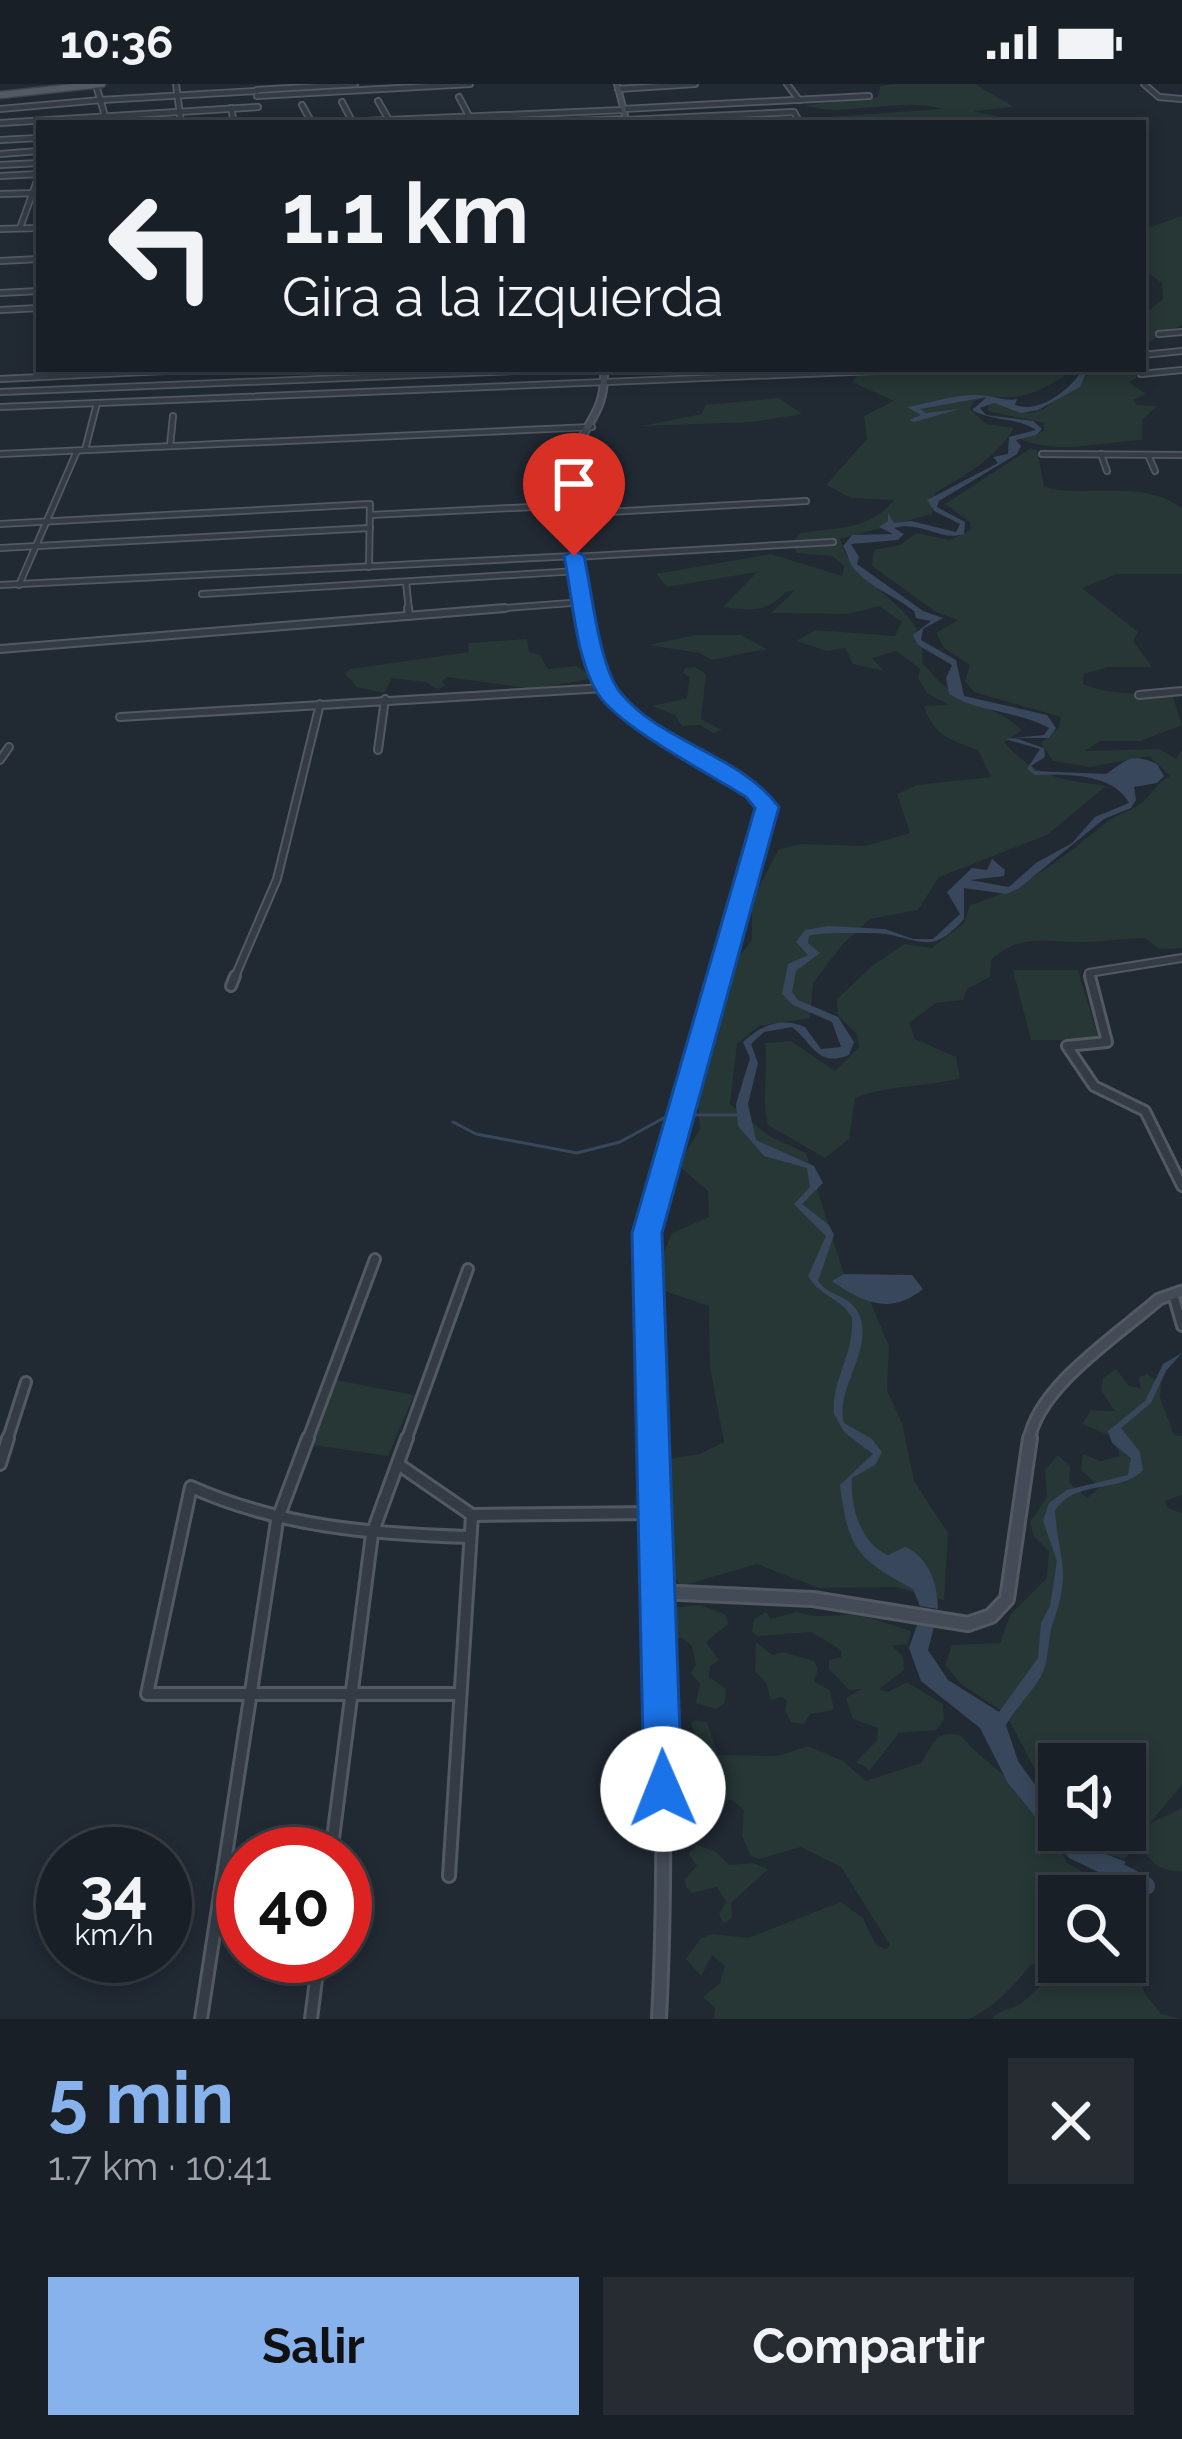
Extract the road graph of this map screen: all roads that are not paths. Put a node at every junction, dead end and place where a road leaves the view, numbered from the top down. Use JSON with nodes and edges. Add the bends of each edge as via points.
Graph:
{"nodes":[{"id":1,"x":99,"y":84,"type":"edge"},
{"id":2,"x":176,"y":84,"type":"edge"},
{"id":3,"x":470,"y":84,"type":"edge"},
{"id":4,"x":695,"y":84,"type":"edge"},
{"id":5,"x":787,"y":84,"type":"edge"},
{"id":6,"x":1144,"y":84,"type":"edge"},
{"id":7,"x":57,"y":86,"type":"edge"},
{"id":8,"x":352,"y":86,"type":"edge"},
{"id":9,"x":617,"y":86,"type":"edge"},
{"id":10,"x":257,"y":90,"type":"edge"},
{"id":11,"x":0,"y":95,"type":"edge"},
{"id":12,"x":176,"y":95,"type":"junction"},
{"id":13,"x":869,"y":96,"type":"dead end"},
{"id":14,"x":459,"y":98,"type":"dead end"},
{"id":15,"x":1182,"y":99,"type":"edge"},
{"id":16,"x":101,"y":100,"type":"junction"},
{"id":17,"x":799,"y":100,"type":"junction"},
{"id":18,"x":378,"y":101,"type":"dead end"},
{"id":19,"x":342,"y":102,"type":"dead end"},
{"id":20,"x":302,"y":105,"type":"dead end"},
{"id":21,"x":258,"y":106,"type":"junction"},
{"id":22,"x":231,"y":108,"type":"junction"},
{"id":23,"x":0,"y":109,"type":"edge"},
{"id":24,"x":177,"y":110,"type":"junction"},
{"id":25,"x":623,"y":110,"type":"junction"},
{"id":26,"x":138,"y":112,"type":"junction"},
{"id":27,"x":106,"y":114,"type":"junction"},
{"id":28,"x":517,"y":114,"type":"junction"},
{"id":29,"x":469,"y":116,"type":"junction"},
{"id":30,"x":107,"y":120,"type":"edge"},
{"id":31,"x":140,"y":120,"type":"edge"},
{"id":32,"x":180,"y":120,"type":"edge"},
{"id":33,"x":233,"y":120,"type":"edge"},
{"id":34,"x":260,"y":120,"type":"edge"},
{"id":35,"x":313,"y":120,"type":"edge"},
{"id":36,"x":351,"y":120,"type":"edge"},
{"id":37,"x":393,"y":120,"type":"edge"},
{"id":38,"x":409,"y":120,"type":"edge"},
{"id":39,"x":519,"y":120,"type":"edge"},
{"id":40,"x":626,"y":120,"type":"edge"},
{"id":41,"x":645,"y":120,"type":"edge"},
{"id":42,"x":798,"y":120,"type":"edge"},
{"id":43,"x":0,"y":123,"type":"edge"},
{"id":44,"x":36,"y":138,"type":"edge"},
{"id":45,"x":0,"y":140,"type":"edge"},
{"id":46,"x":36,"y":152,"type":"edge"},
{"id":47,"x":0,"y":154,"type":"edge"},
{"id":48,"x":36,"y":164,"type":"edge"},
{"id":49,"x":0,"y":165,"type":"edge"},
{"id":50,"x":36,"y":175,"type":"edge"},
{"id":51,"x":0,"y":176,"type":"edge"},
{"id":52,"x":36,"y":193,"type":"edge"},
{"id":53,"x":0,"y":194,"type":"edge"},
{"id":54,"x":20,"y":228,"type":"junction"},
{"id":55,"x":36,"y":228,"type":"edge"},
{"id":56,"x":0,"y":229,"type":"edge"},
{"id":57,"x":36,"y":259,"type":"edge"},
{"id":58,"x":0,"y":261,"type":"edge"},
{"id":59,"x":36,"y":291,"type":"edge"},
{"id":60,"x":0,"y":293,"type":"edge"},
{"id":61,"x":36,"y":308,"type":"edge"},
{"id":62,"x":0,"y":310,"type":"edge"},
{"id":63,"x":1182,"y":332,"type":"edge"},
{"id":64,"x":1159,"y":334,"type":"dead end"},
{"id":65,"x":1182,"y":351,"type":"edge"},
{"id":66,"x":1146,"y":355,"type":"edge"},
{"id":67,"x":1182,"y":370,"type":"edge"},
{"id":68,"x":144,"y":372,"type":"edge"},
{"id":69,"x":491,"y":372,"type":"edge"},
{"id":70,"x":604,"y":372,"type":"edge"},
{"id":71,"x":787,"y":372,"type":"edge"},
{"id":72,"x":1141,"y":374,"type":"dead end"},
{"id":73,"x":0,"y":379,"type":"edge"},
{"id":74,"x":605,"y":383,"type":"junction"},
{"id":75,"x":0,"y":392,"type":"edge"},
{"id":76,"x":97,"y":403,"type":"junction"},
{"id":77,"x":0,"y":406,"type":"edge"},
{"id":78,"x":173,"y":416,"type":"dead end"},
{"id":79,"x":592,"y":428,"type":"junction"},
{"id":80,"x":170,"y":446,"type":"junction"},
{"id":81,"x":81,"y":450,"type":"junction"},
{"id":82,"x":0,"y":454,"type":"edge"},
{"id":83,"x":1042,"y":454,"type":"dead end"},
{"id":84,"x":1101,"y":454,"type":"junction"},
{"id":85,"x":1148,"y":455,"type":"junction"},
{"id":86,"x":1182,"y":455,"type":"edge"},
{"id":87,"x":1107,"y":471,"type":"dead end"},
{"id":88,"x":1155,"y":471,"type":"dead end"},
{"id":89,"x":806,"y":501,"type":"dead end"},
{"id":90,"x":573,"y":510,"type":"junction"},
{"id":91,"x":370,"y":515,"type":"junction"},
{"id":92,"x":50,"y":521,"type":"junction"},
{"id":93,"x":0,"y":524,"type":"edge"},
{"id":94,"x":370,"y":529,"type":"junction"},
{"id":95,"x":833,"y":542,"type":"dead end"},
{"id":96,"x":41,"y":545,"type":"junction"},
{"id":97,"x":0,"y":548,"type":"edge"},
{"id":98,"x":574,"y":556,"type":"junction"},
{"id":99,"x":369,"y":567,"type":"junction"},
{"id":100,"x":577,"y":571,"type":"junction"},
{"id":101,"x":406,"y":582,"type":"junction"},
{"id":102,"x":0,"y":585,"type":"edge"},
{"id":103,"x":19,"y":585,"type":"junction"},
{"id":104,"x":202,"y":594,"type":"dead end"},
{"id":105,"x":584,"y":602,"type":"junction"},
{"id":106,"x":410,"y":616,"type":"junction"},
{"id":107,"x":0,"y":649,"type":"edge"},
{"id":108,"x":605,"y":688,"type":"junction"},
{"id":109,"x":1182,"y":691,"type":"edge"},
{"id":110,"x":1139,"y":695,"type":"dead end"},
{"id":111,"x":385,"y":699,"type":"junction"},
{"id":112,"x":320,"y":704,"type":"junction"},
{"id":113,"x":120,"y":717,"type":"dead end"},
{"id":114,"x":9,"y":747,"type":"dead end"},
{"id":115,"x":378,"y":750,"type":"dead end"},
{"id":116,"x":0,"y":760,"type":"edge"},
{"id":117,"x":1182,"y":958,"type":"edge"},
{"id":118,"x":231,"y":986,"type":"dead end"},
{"id":119,"x":1182,"y":1186,"type":"edge"},
{"id":120,"x":375,"y":1259,"type":"dead end"},
{"id":121,"x":468,"y":1269,"type":"dead end"},
{"id":122,"x":1178,"y":1293,"type":"edge"},
{"id":123,"x":1182,"y":1326,"type":"edge"},
{"id":124,"x":26,"y":1382,"type":"dead end"},
{"id":125,"x":0,"y":1464,"type":"edge"},
{"id":126,"x":398,"y":1464,"type":"junction"},
{"id":127,"x":655,"y":1513,"type":"junction"},
{"id":128,"x":472,"y":1515,"type":"junction"},
{"id":129,"x":277,"y":1521,"type":"junction"},
{"id":130,"x":372,"y":1534,"type":"junction"},
{"id":131,"x":469,"y":1537,"type":"junction"},
{"id":132,"x":657,"y":1592,"type":"junction"},
{"id":133,"x":248,"y":1694,"type":"junction"},
{"id":134,"x":349,"y":1694,"type":"junction"},
{"id":135,"x":459,"y":1694,"type":"junction"},
{"id":136,"x":334,"y":1827,"type":"edge"},
{"id":137,"x":449,"y":1876,"type":"dead end"},
{"id":138,"x":316,"y":1983,"type":"edge"},
{"id":139,"x":201,"y":2019,"type":"edge"},
{"id":140,"x":311,"y":2019,"type":"edge"},
{"id":141,"x":658,"y":2019,"type":"edge"}],
"edges":[{"from":1,"to":7,"type":"main road"},
{"from":1,"to":16,"type":"street"},
{"from":2,"to":12,"type":"street"},
{"from":3,"to":8,"type":"street"},
{"from":4,"to":9,"type":"street"},
{"from":5,"to":17,"type":"street"},
{"from":6,"to":15,"type":"street","via":[[1160,97]]},
{"from":7,"to":11,"type":"main road"},
{"from":8,"to":10,"type":"street"},
{"from":9,"to":25,"type":"main road"},
{"from":10,"to":12,"type":"street"},
{"from":10,"to":21,"type":"street"},
{"from":12,"to":16,"type":"street"},
{"from":12,"to":24,"type":"street"},
{"from":13,"to":17,"type":"street"},
{"from":14,"to":29,"type":"street"},
{"from":16,"to":23,"type":"street"},
{"from":16,"to":27,"type":"street"},
{"from":17,"to":25,"type":"street"},
{"from":18,"to":37,"type":"street"},
{"from":19,"to":36,"type":"street"},
{"from":20,"to":35,"type":"street"},
{"from":21,"to":22,"type":"street"},
{"from":21,"to":34,"type":"street"},
{"from":22,"to":24,"type":"street"},
{"from":22,"to":33,"type":"street"},
{"from":24,"to":26,"type":"street"},
{"from":24,"to":32,"type":"street"},
{"from":25,"to":28,"type":"street"},
{"from":25,"to":40,"type":"main road"},
{"from":26,"to":27,"type":"street"},
{"from":26,"to":31,"type":"street"},
{"from":27,"to":30,"type":"street"},
{"from":27,"to":43,"type":"street"},
{"from":28,"to":29,"type":"street"},
{"from":28,"to":39,"type":"street"},
{"from":29,"to":38,"type":"street"},
{"from":41,"to":42,"type":"street","via":[[794,112]]},
{"from":44,"to":45,"type":"street"},
{"from":46,"to":47,"type":"street"},
{"from":48,"to":49,"type":"street"},
{"from":50,"to":51,"type":"street"},
{"from":52,"to":53,"type":"street"},
{"from":52,"to":54,"type":"street"},
{"from":54,"to":55,"type":"street"},
{"from":54,"to":56,"type":"street"},
{"from":57,"to":58,"type":"street"},
{"from":59,"to":60,"type":"street"},
{"from":61,"to":62,"type":"street"},
{"from":63,"to":64,"type":"street"},
{"from":65,"to":66,"type":"street"},
{"from":67,"to":72,"type":"street"},
{"from":68,"to":73,"type":"street"},
{"from":69,"to":75,"type":"street"},
{"from":70,"to":74,"type":"main road"},
{"from":71,"to":74,"type":"street"},
{"from":74,"to":76,"type":"street"},
{"from":74,"to":79,"type":"main road","via":[[606,403]]},
{"from":76,"to":77,"type":"street"},
{"from":76,"to":81,"type":"street"},
{"from":78,"to":80,"type":"street"},
{"from":79,"to":80,"type":"street"},
{"from":79,"to":90,"type":"main road","via":[[575,457]]},
{"from":80,"to":81,"type":"street"},
{"from":81,"to":82,"type":"street"},
{"from":81,"to":92,"type":"street"},
{"from":83,"to":84,"type":"street"},
{"from":84,"to":85,"type":"street"},
{"from":84,"to":87,"type":"street"},
{"from":85,"to":86,"type":"street"},
{"from":85,"to":88,"type":"street"},
{"from":89,"to":90,"type":"street"},
{"from":90,"to":91,"type":"street"},
{"from":90,"to":98,"type":"main road"},
{"from":91,"to":92,"type":"street","via":[[370,504]]},
{"from":91,"to":94,"type":"street"},
{"from":92,"to":93,"type":"street"},
{"from":92,"to":96,"type":"street"},
{"from":94,"to":96,"type":"street"},
{"from":94,"to":99,"type":"street"},
{"from":95,"to":98,"type":"street"},
{"from":96,"to":97,"type":"street"},
{"from":96,"to":103,"type":"street"},
{"from":98,"to":99,"type":"street"},
{"from":98,"to":100,"type":"main road"},
{"from":99,"to":103,"type":"street"},
{"from":100,"to":101,"type":"street"},
{"from":100,"to":105,"type":"main road"},
{"from":101,"to":104,"type":"street"},
{"from":101,"to":106,"type":"street"},
{"from":102,"to":103,"type":"street"},
{"from":105,"to":106,"type":"street"},
{"from":105,"to":108,"type":"main road"},
{"from":106,"to":107,"type":"street"},
{"from":108,"to":111,"type":"street"},
{"from":108,"to":127,"type":"main road","via":[[767,807],[647,1233]]},
{"from":109,"to":110,"type":"street"},
{"from":111,"to":112,"type":"street"},
{"from":111,"to":115,"type":"street"},
{"from":112,"to":113,"type":"street"},
{"from":112,"to":118,"type":"street","via":[[277,879]]},
{"from":114,"to":116,"type":"street"},
{"from":117,"to":119,"type":"street","via":[[1089,973],[1107,1042],[1066,1046],[1094,1086],[1145,1111]]},
{"from":120,"to":129,"type":"street"},
{"from":121,"to":126,"type":"street"},
{"from":122,"to":123,"type":"street"},
{"from":122,"to":132,"type":"main road","via":[[1148,1308],[1045,1399],[1032,1422],[1000,1612],[951,1622],[813,1599]]},
{"from":124,"to":125,"type":"street"},
{"from":126,"to":128,"type":"street"},
{"from":126,"to":130,"type":"street"},
{"from":127,"to":128,"type":"street"},
{"from":127,"to":132,"type":"main road"},
{"from":128,"to":131,"type":"street"},
{"from":129,"to":130,"type":"street"},
{"from":129,"to":133,"type":"street"},
{"from":129,"to":133,"type":"street","via":[[191,1487],[147,1694]]},
{"from":130,"to":131,"type":"street"},
{"from":130,"to":134,"type":"street"},
{"from":131,"to":135,"type":"street"},
{"from":132,"to":141,"type":"main road","via":[[664,1907]]},
{"from":133,"to":134,"type":"street"},
{"from":133,"to":139,"type":"street"},
{"from":134,"to":135,"type":"street"},
{"from":134,"to":136,"type":"street"},
{"from":135,"to":137,"type":"street"},
{"from":138,"to":140,"type":"street"}]}
